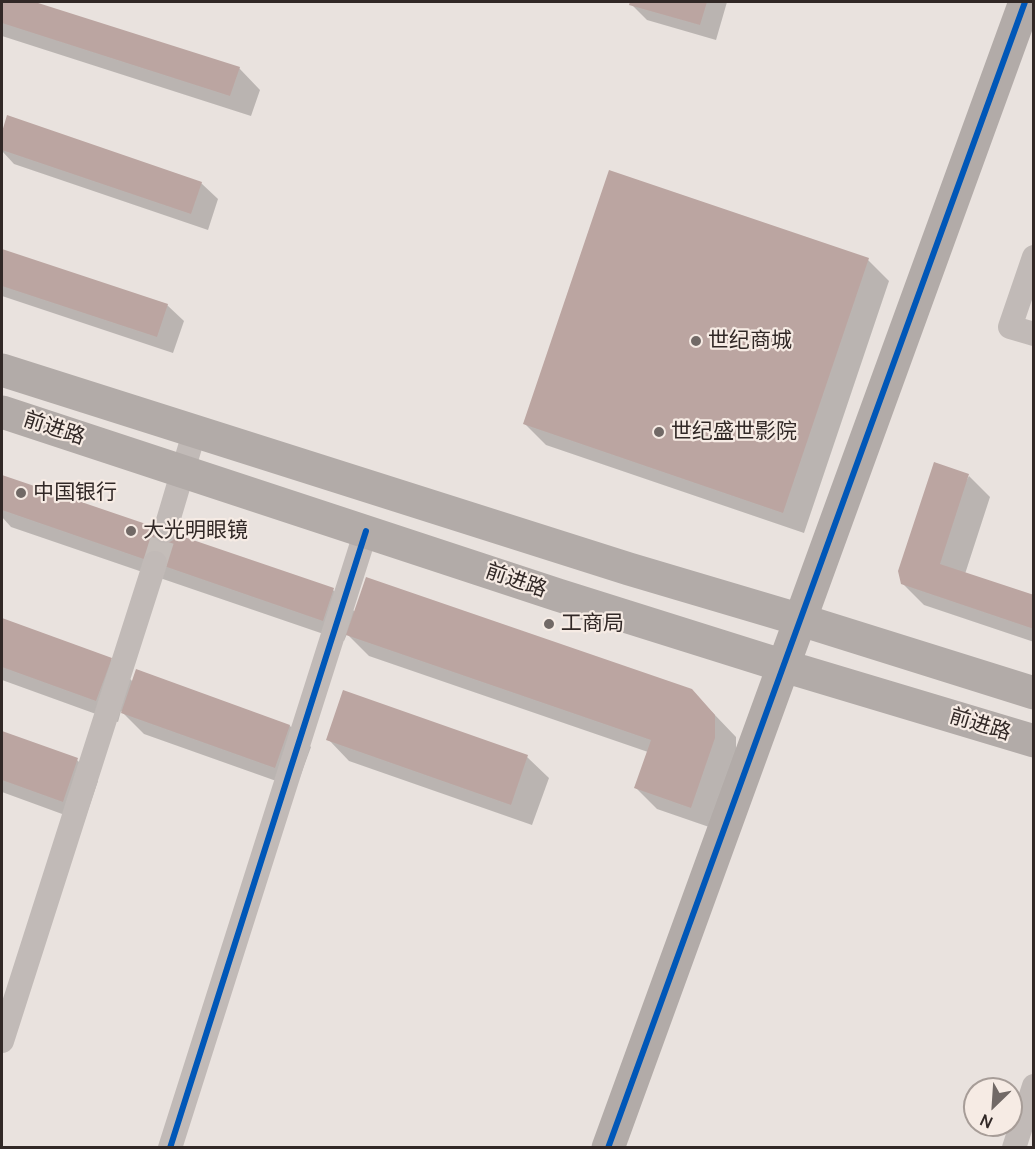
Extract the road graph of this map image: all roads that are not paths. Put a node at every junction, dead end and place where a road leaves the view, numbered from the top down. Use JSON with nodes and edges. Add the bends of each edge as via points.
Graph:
{"nodes":[{"id":1,"x":1025,"y":2,"type":"edge"},
{"id":2,"x":1034,"y":257,"type":"edge"},
{"id":3,"x":1034,"y":334,"type":"edge"},
{"id":4,"x":2,"y":370,"type":"edge"},
{"id":5,"x":2,"y":412,"type":"edge"},
{"id":6,"x":195,"y":430,"type":"junction"},
{"id":7,"x":183,"y":471,"type":"junction"},
{"id":8,"x":165,"y":531,"type":"tunnel mouth"},
{"id":9,"x":366,"y":531,"type":"junction"},
{"id":10,"x":155,"y":563,"type":"tunnel mouth"},
{"id":11,"x":801,"y":620,"type":"junction"},
{"id":12,"x":784,"y":666,"type":"junction"},
{"id":13,"x":1034,"y":693,"type":"edge"},
{"id":14,"x":1034,"y":741,"type":"edge"},
{"id":15,"x":2,"y":1041,"type":"edge"},
{"id":16,"x":1034,"y":1086,"type":"edge"},
{"id":17,"x":170,"y":1148,"type":"edge"},
{"id":18,"x":608,"y":1148,"type":"edge"},
{"id":19,"x":1014,"y":1148,"type":"edge"}],
"edges":[{"from":1,"to":11,"type":"main road"},
{"from":2,"to":3,"type":"street","via":[[1010,327]]},
{"from":4,"to":6,"type":"main road","name":"前进路"},
{"from":5,"to":7,"type":"main road","name":"前进路"},
{"from":6,"to":7,"type":"street"},
{"from":6,"to":11,"type":"main road","name":"前进路"},
{"from":7,"to":8,"type":"street"},
{"from":7,"to":9,"type":"main road","name":"前进路"},
{"from":9,"to":12,"type":"main road","name":"前进路"},
{"from":9,"to":17,"type":"street"},
{"from":10,"to":15,"type":"street"},
{"from":11,"to":12,"type":"main road"},
{"from":11,"to":13,"type":"main road","name":"前进路"},
{"from":12,"to":14,"type":"main road","name":"前进路"},
{"from":12,"to":18,"type":"main road"},
{"from":16,"to":19,"type":"street"}]}
